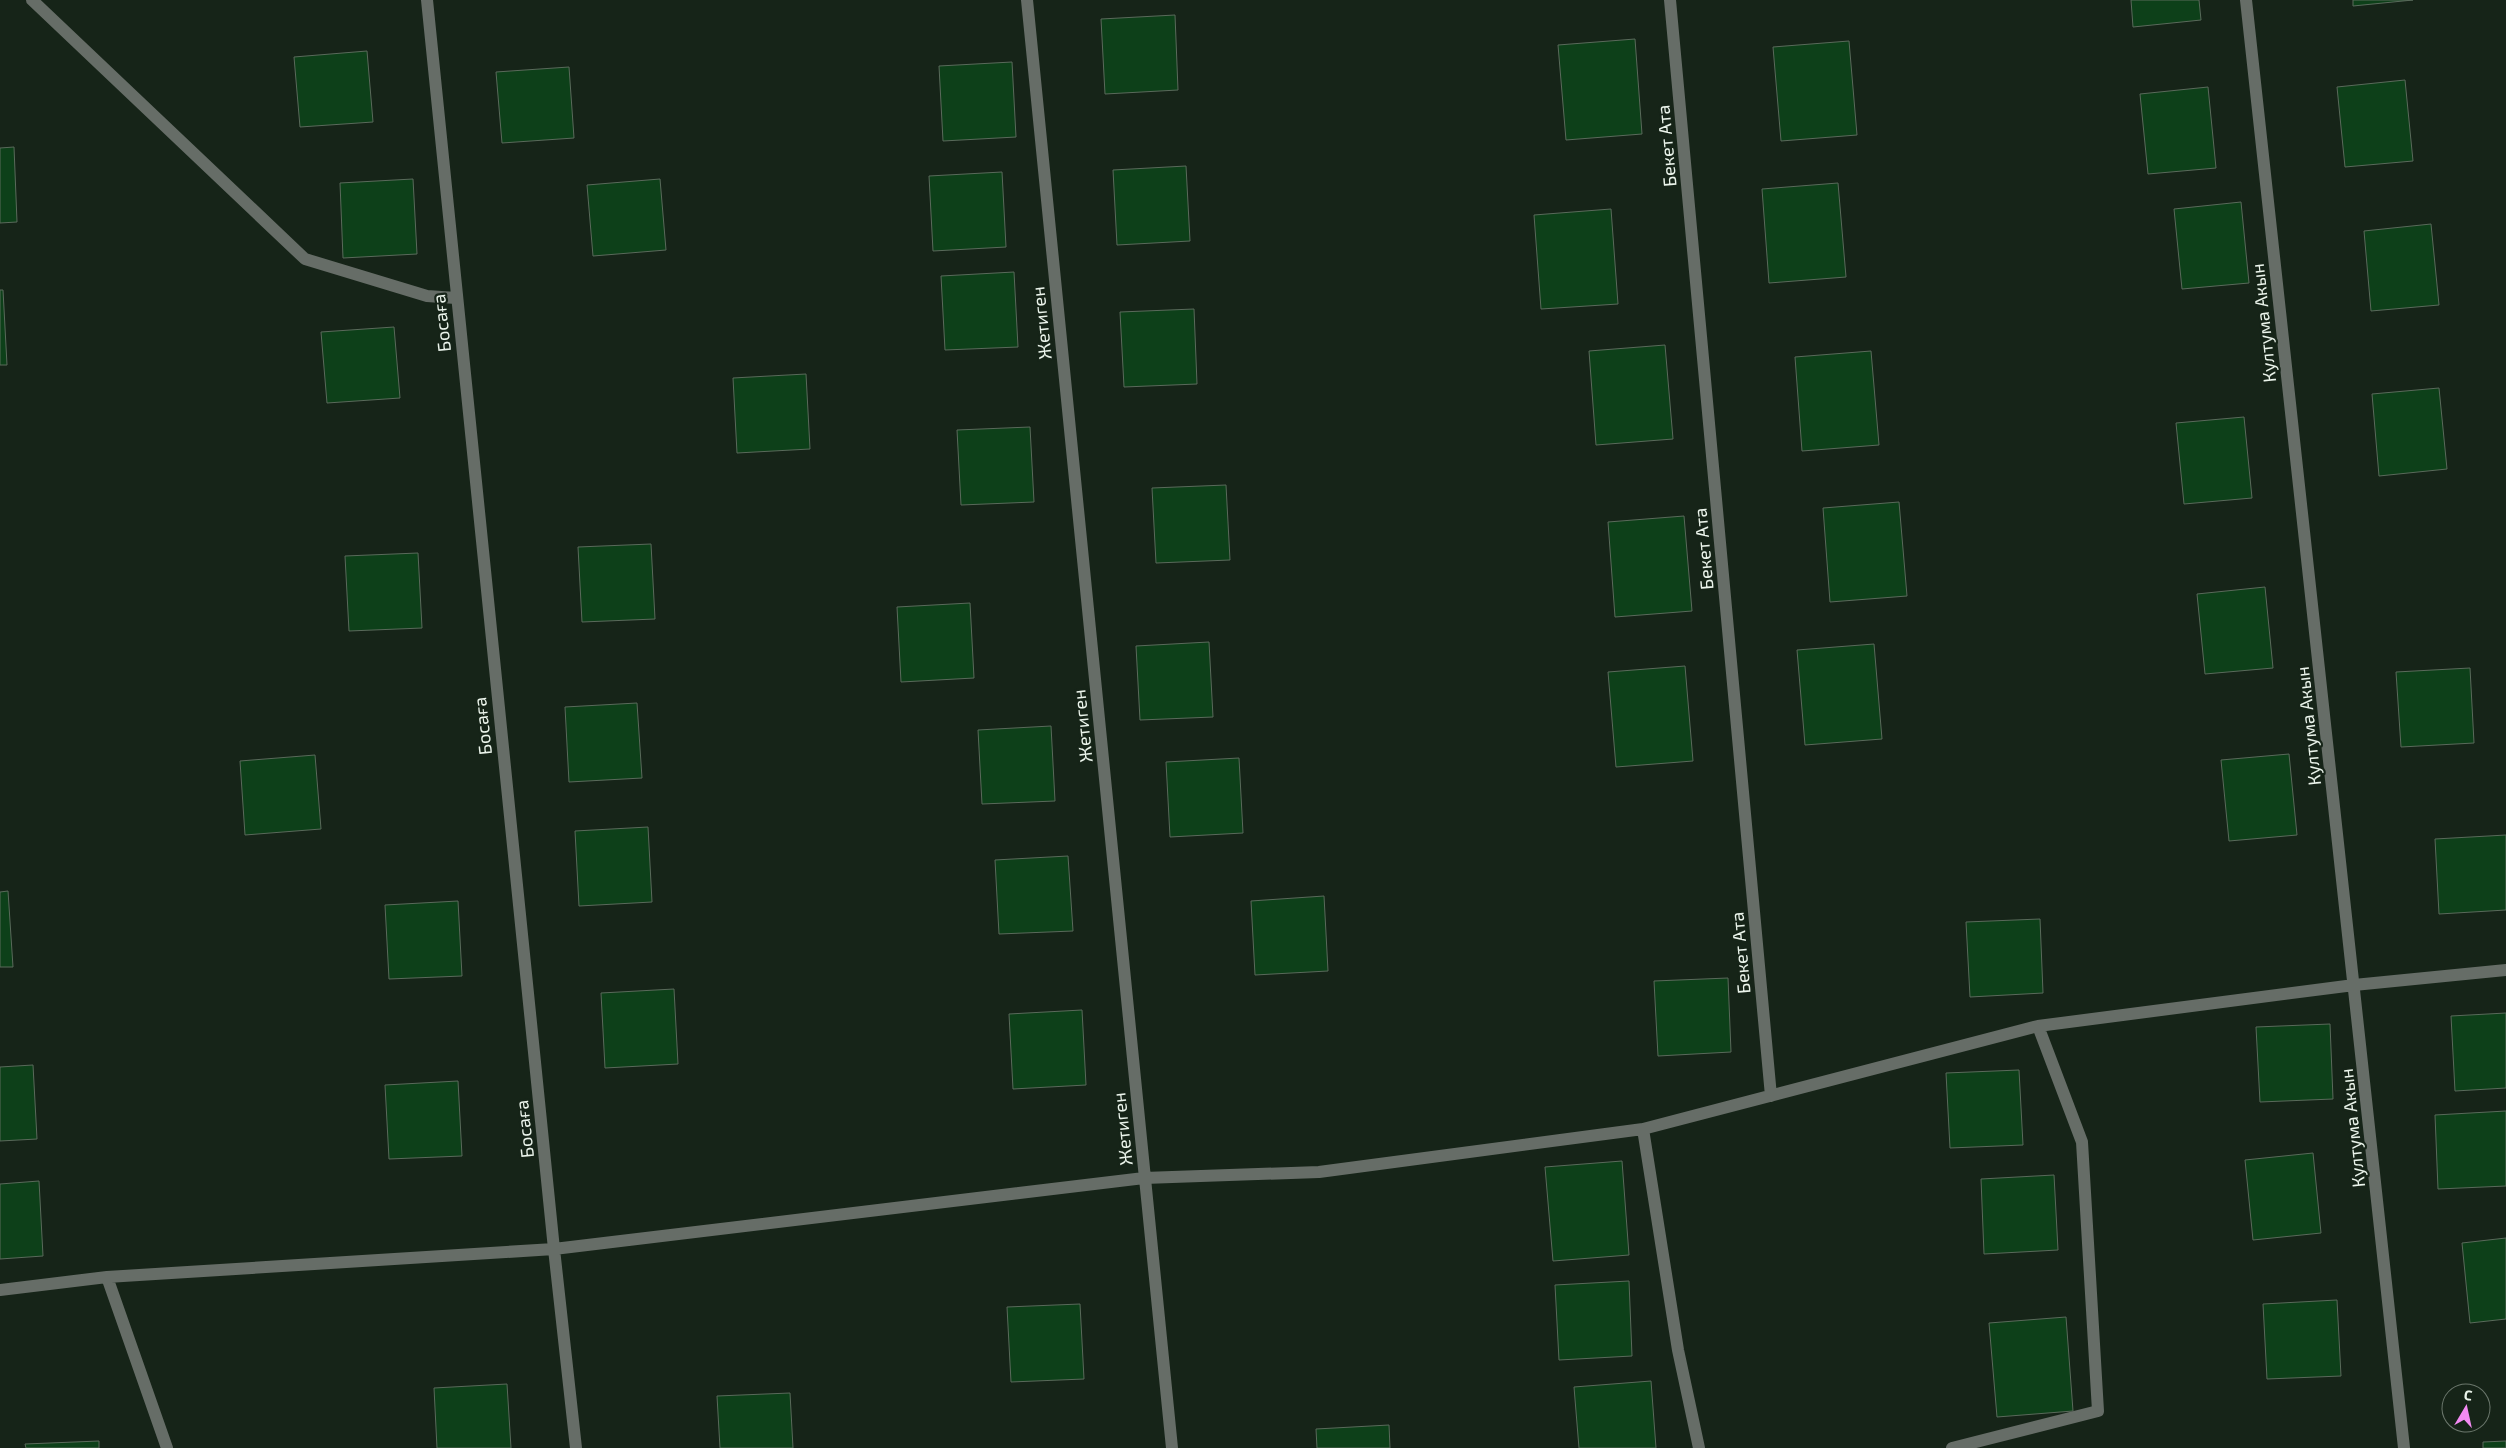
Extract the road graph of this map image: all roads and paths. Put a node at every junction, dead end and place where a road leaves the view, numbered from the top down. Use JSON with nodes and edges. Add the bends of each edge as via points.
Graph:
{"nodes":[{"id":1,"x":32,"y":0,"type":"edge"},
{"id":2,"x":427,"y":0,"type":"edge"},
{"id":3,"x":1027,"y":0,"type":"edge"},
{"id":4,"x":1670,"y":0,"type":"edge"},
{"id":5,"x":2246,"y":0,"type":"edge"},
{"id":6,"x":456,"y":298,"type":"junction"},
{"id":7,"x":2506,"y":970,"type":"edge"},
{"id":8,"x":2354,"y":985,"type":"junction"},
{"id":9,"x":2038,"y":1026,"type":"junction"},
{"id":10,"x":1771,"y":1096,"type":"junction"},
{"id":11,"x":1642,"y":1129,"type":"junction"},
{"id":12,"x":1144,"y":1178,"type":"junction"},
{"id":13,"x":554,"y":1249,"type":"junction"},
{"id":14,"x":107,"y":1277,"type":"junction"},
{"id":15,"x":0,"y":1290,"type":"edge"},
{"id":16,"x":167,"y":1448,"type":"edge"},
{"id":17,"x":576,"y":1448,"type":"edge"},
{"id":18,"x":1172,"y":1448,"type":"edge"},
{"id":19,"x":1700,"y":1448,"type":"edge"},
{"id":20,"x":1952,"y":1448,"type":"edge"},
{"id":21,"x":2404,"y":1448,"type":"edge"}],
"edges":[{"from":1,"to":6,"type":"street","via":[[305,259],[427,296]]},
{"from":2,"to":6,"type":"street","name":"Босаға"},
{"from":3,"to":12,"type":"street","name":"Жетиген"},
{"from":4,"to":10,"type":"street","name":"Бекет Ата"},
{"from":5,"to":8,"type":"street","name":"Култума Акын"},
{"from":6,"to":13,"type":"street","name":"Босаға"},
{"from":7,"to":8,"type":"street"},
{"from":8,"to":9,"type":"street"},
{"from":8,"to":21,"type":"street","name":"Култума Акын"},
{"from":9,"to":10,"type":"street"},
{"from":9,"to":20,"type":"street","via":[[2082,1142],[2098,1411]]},
{"from":10,"to":11,"type":"street"},
{"from":11,"to":12,"type":"street","via":[[1319,1172]]},
{"from":11,"to":19,"type":"street","via":[[1678,1350]]},
{"from":12,"to":13,"type":"street"},
{"from":12,"to":18,"type":"street","name":"Жетиген"},
{"from":13,"to":14,"type":"street"},
{"from":13,"to":17,"type":"street","name":"Босаға"},
{"from":14,"to":15,"type":"street"},
{"from":14,"to":16,"type":"street"}]}
